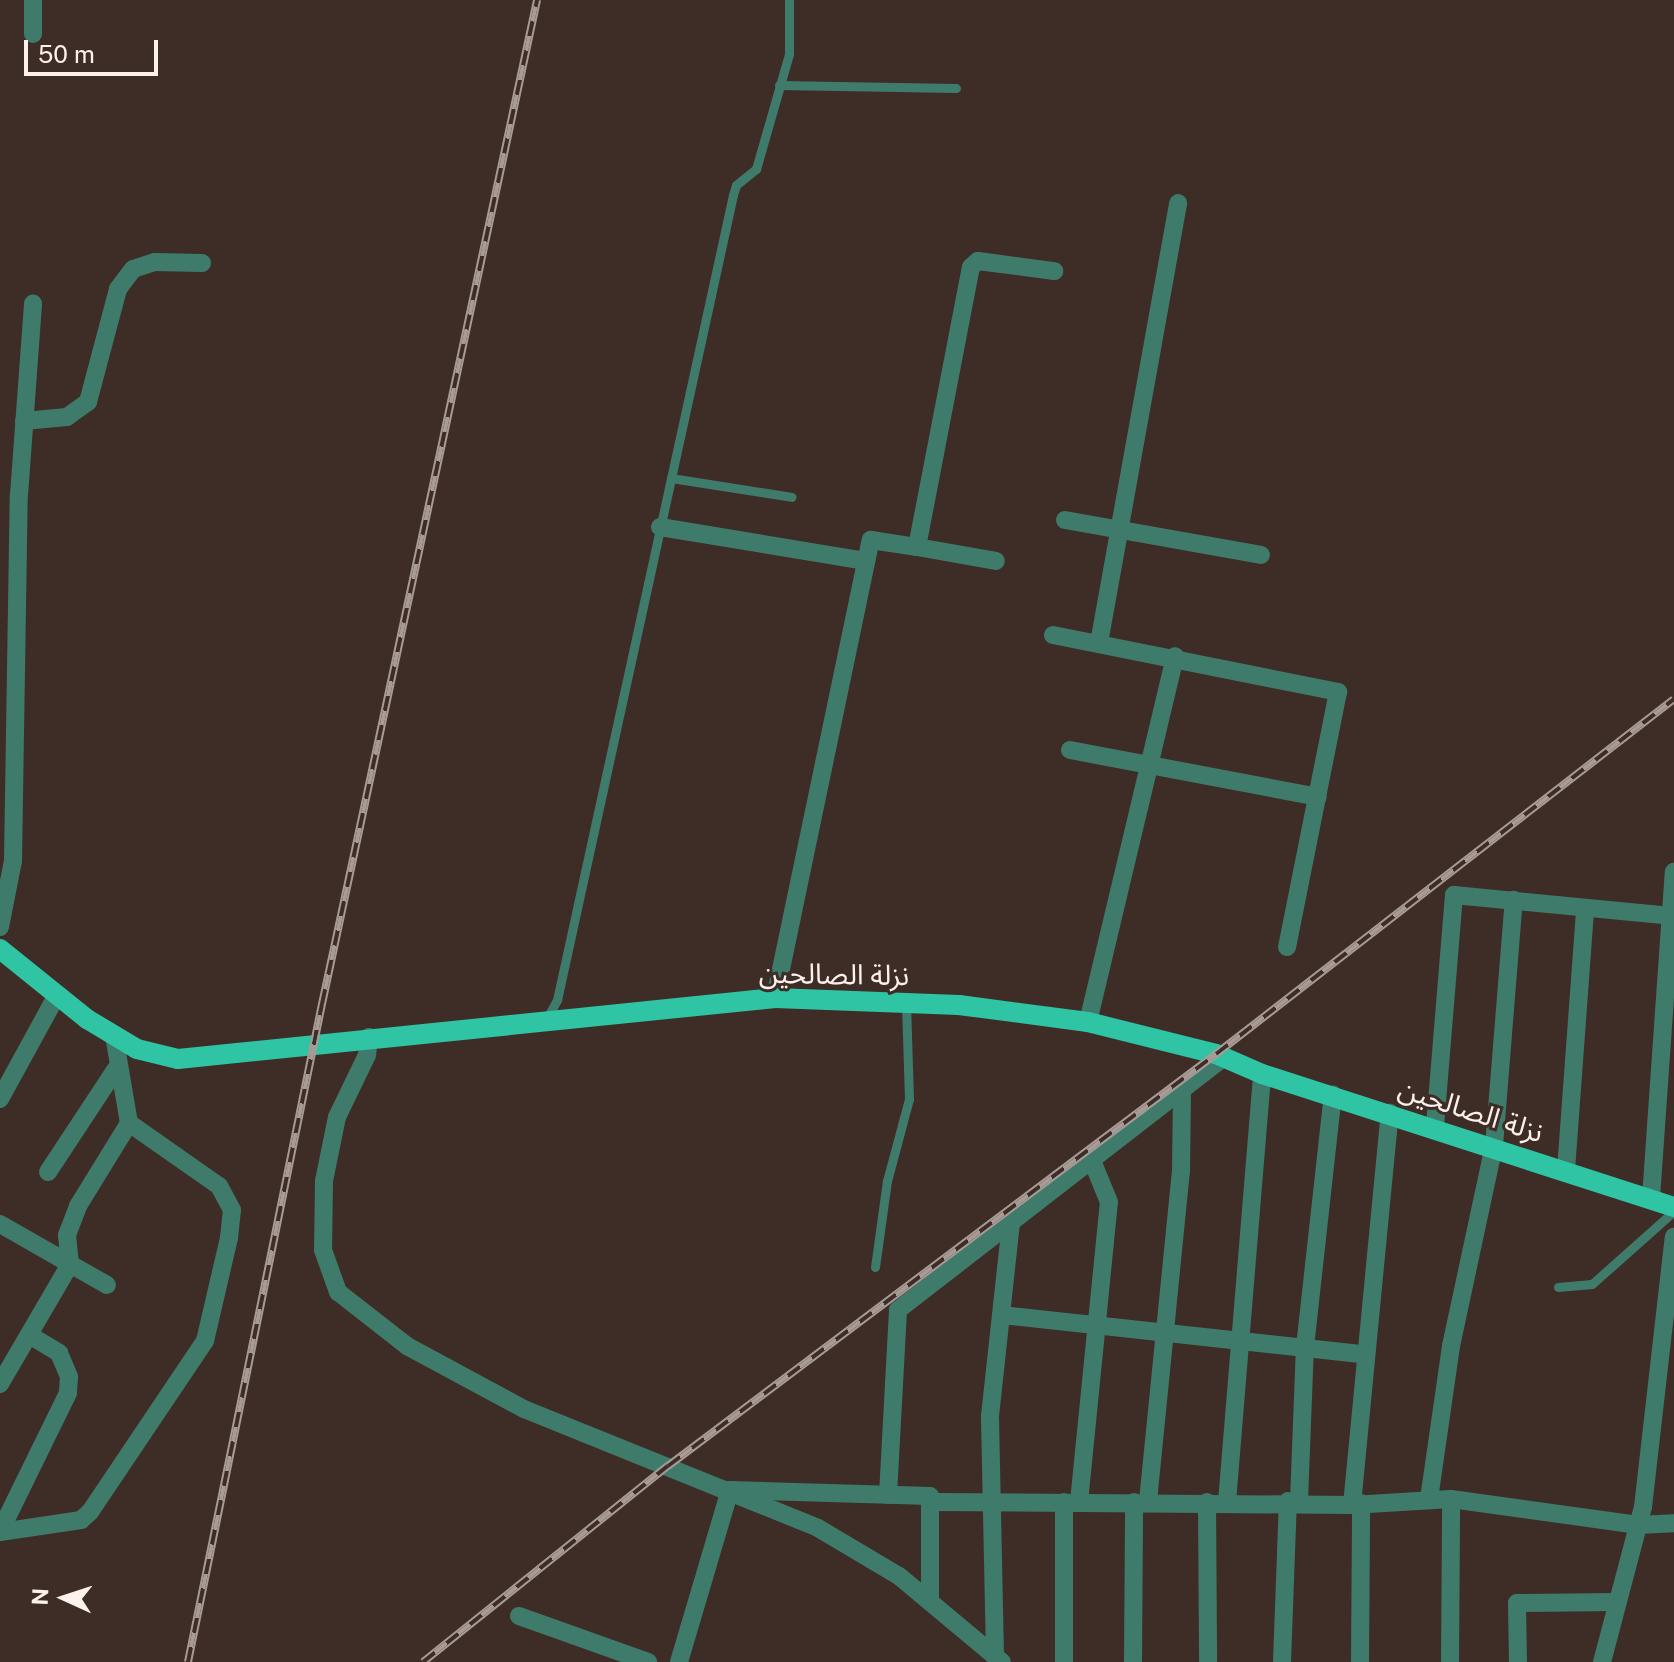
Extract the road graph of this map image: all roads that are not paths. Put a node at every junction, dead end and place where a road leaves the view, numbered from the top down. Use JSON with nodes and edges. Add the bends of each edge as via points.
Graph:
{"nodes":[{"id":1,"x":33,"y":0,"type":"edge"},
{"id":2,"x":789,"y":0,"type":"edge"},
{"id":3,"x":33,"y":34,"type":"dead end"},
{"id":4,"x":779,"y":85,"type":"junction"},
{"id":5,"x":956,"y":88,"type":"dead end"},
{"id":6,"x":1178,"y":203,"type":"dead end"},
{"id":7,"x":202,"y":263,"type":"dead end"},
{"id":8,"x":1054,"y":271,"type":"dead end"},
{"id":9,"x":33,"y":304,"type":"dead end"},
{"id":10,"x":24,"y":421,"type":"junction"},
{"id":11,"x":671,"y":478,"type":"junction"},
{"id":12,"x":792,"y":497,"type":"dead end"},
{"id":13,"x":1065,"y":520,"type":"dead end"},
{"id":14,"x":660,"y":527,"type":"junction"},
{"id":15,"x":1119,"y":528,"type":"junction"},
{"id":16,"x":917,"y":547,"type":"junction"},
{"id":17,"x":1261,"y":555,"type":"dead end"},
{"id":18,"x":866,"y":561,"type":"junction"},
{"id":19,"x":996,"y":561,"type":"dead end"},
{"id":20,"x":1053,"y":635,"type":"dead end"},
{"id":21,"x":1099,"y":643,"type":"junction"},
{"id":22,"x":1175,"y":656,"type":"junction"},
{"id":23,"x":1070,"y":750,"type":"dead end"},
{"id":24,"x":1149,"y":765,"type":"junction"},
{"id":25,"x":1318,"y":797,"type":"junction"},
{"id":26,"x":1674,"y":872,"type":"edge"},
{"id":27,"x":1514,"y":900,"type":"junction"},
{"id":28,"x":1585,"y":910,"type":"junction"},
{"id":29,"x":1671,"y":916,"type":"junction"},
{"id":30,"x":0,"y":927,"type":"edge"},
{"id":31,"x":1287,"y":947,"type":"dead end"},
{"id":32,"x":0,"y":949,"type":"edge"},
{"id":33,"x":57,"y":995,"type":"junction"},
{"id":34,"x":775,"y":998,"type":"junction"},
{"id":35,"x":906,"y":1002,"type":"junction"},
{"id":36,"x":547,"y":1018,"type":"junction"},
{"id":37,"x":1088,"y":1022,"type":"junction"},
{"id":38,"x":114,"y":1035,"type":"junction"},
{"id":39,"x":369,"y":1037,"type":"junction"},
{"id":40,"x":1224,"y":1057,"type":"junction"},
{"id":41,"x":116,"y":1069,"type":"junction"},
{"id":42,"x":1262,"y":1074,"type":"junction"},
{"id":43,"x":1182,"y":1092,"type":"junction"},
{"id":44,"x":1333,"y":1095,"type":"junction"},
{"id":45,"x":0,"y":1099,"type":"edge"},
{"id":46,"x":1390,"y":1113,"type":"junction"},
{"id":47,"x":129,"y":1123,"type":"junction"},
{"id":48,"x":1435,"y":1126,"type":"junction"},
{"id":49,"x":1494,"y":1146,"type":"junction"},
{"id":50,"x":1093,"y":1163,"type":"junction"},
{"id":51,"x":1566,"y":1170,"type":"junction"},
{"id":52,"x":48,"y":1172,"type":"dead end"},
{"id":53,"x":1651,"y":1198,"type":"junction"},
{"id":54,"x":1674,"y":1209,"type":"edge"},
{"id":55,"x":0,"y":1224,"type":"edge"},
{"id":56,"x":1011,"y":1224,"type":"junction"},
{"id":57,"x":1674,"y":1237,"type":"edge"},
{"id":58,"x":70,"y":1264,"type":"junction"},
{"id":59,"x":875,"y":1267,"type":"dead end"},
{"id":60,"x":107,"y":1285,"type":"dead end"},
{"id":61,"x":1558,"y":1287,"type":"dead end"},
{"id":62,"x":1002,"y":1315,"type":"junction"},
{"id":63,"x":1096,"y":1326,"type":"junction"},
{"id":64,"x":1167,"y":1334,"type":"junction"},
{"id":65,"x":31,"y":1336,"type":"junction"},
{"id":66,"x":1238,"y":1341,"type":"junction"},
{"id":67,"x":1305,"y":1347,"type":"junction"},
{"id":68,"x":1363,"y":1354,"type":"junction"},
{"id":69,"x":0,"y":1384,"type":"edge"},
{"id":70,"x":730,"y":1490,"type":"junction"},
{"id":71,"x":888,"y":1495,"type":"junction"},
{"id":72,"x":1429,"y":1499,"type":"junction"},
{"id":73,"x":1451,"y":1499,"type":"junction"},
{"id":74,"x":991,"y":1501,"type":"junction"},
{"id":75,"x":1293,"y":1501,"type":"junction"},
{"id":76,"x":931,"y":1502,"type":"junction"},
{"id":77,"x":1072,"y":1502,"type":"junction"},
{"id":78,"x":1141,"y":1502,"type":"junction"},
{"id":79,"x":1207,"y":1502,"type":"junction"},
{"id":80,"x":1227,"y":1502,"type":"junction"},
{"id":81,"x":1356,"y":1504,"type":"junction"},
{"id":82,"x":1674,"y":1523,"type":"edge"},
{"id":83,"x":1638,"y":1525,"type":"junction"},
{"id":84,"x":930,"y":1602,"type":"junction"},
{"id":85,"x":1617,"y":1602,"type":"junction"},
{"id":86,"x":519,"y":1616,"type":"dead end"},
{"id":87,"x":999,"y":1659,"type":"edge"},
{"id":88,"x":648,"y":1662,"type":"edge"},
{"id":89,"x":679,"y":1662,"type":"edge"},
{"id":90,"x":1064,"y":1662,"type":"edge"},
{"id":91,"x":1133,"y":1662,"type":"edge"},
{"id":92,"x":1208,"y":1662,"type":"edge"},
{"id":93,"x":1282,"y":1662,"type":"edge"},
{"id":94,"x":1360,"y":1662,"type":"edge"},
{"id":95,"x":1450,"y":1662,"type":"edge"},
{"id":96,"x":1518,"y":1662,"type":"edge"},
{"id":97,"x":1602,"y":1662,"type":"edge"}],
"edges":[{"from":1,"to":3,"type":"street"},
{"from":2,"to":4,"type":"lane","via":[[789,54]]},
{"from":4,"to":5,"type":"lane"},
{"from":4,"to":11,"type":"lane","via":[[756,169],[736,185],[733,195]]},
{"from":6,"to":15,"type":"street"},
{"from":7,"to":10,"type":"street","via":[[154,262],[133,269],[118,289],[88,402],[67,417]]},
{"from":8,"to":16,"type":"street","via":[[973,263]]},
{"from":9,"to":10,"type":"street"},
{"from":10,"to":30,"type":"street","via":[[16,578],[13,861]]},
{"from":11,"to":12,"type":"lane"},
{"from":11,"to":14,"type":"lane"},
{"from":13,"to":15,"type":"street"},
{"from":14,"to":18,"type":"street"},
{"from":14,"to":36,"type":"lane","via":[[557,1000]]},
{"from":15,"to":17,"type":"street","via":[[1146,538]]},
{"from":15,"to":21,"type":"street"},
{"from":16,"to":18,"type":"street","via":[[875,539]]},
{"from":16,"to":19,"type":"street"},
{"from":18,"to":34,"type":"street"},
{"from":20,"to":21,"type":"street"},
{"from":21,"to":22,"type":"street"},
{"from":22,"to":24,"type":"street"},
{"from":22,"to":25,"type":"street","via":[[1338,692]]},
{"from":23,"to":24,"type":"street"},
{"from":24,"to":25,"type":"street"},
{"from":24,"to":37,"type":"street"},
{"from":25,"to":31,"type":"street"},
{"from":26,"to":29,"type":"street"},
{"from":27,"to":28,"type":"street"},
{"from":27,"to":48,"type":"street","via":[[1454,895]]},
{"from":27,"to":49,"type":"street"},
{"from":28,"to":29,"type":"street"},
{"from":28,"to":51,"type":"street"},
{"from":29,"to":53,"type":"street"},
{"from":32,"to":33,"type":"main road","name":"نزلة الصالحين"},
{"from":33,"to":38,"type":"main road","name":"نزلة الصالحين"},
{"from":33,"to":45,"type":"street"},
{"from":34,"to":35,"type":"main road","name":"نزلة الصالحين"},
{"from":34,"to":36,"type":"main road","name":"نزلة الصالحين"},
{"from":35,"to":37,"type":"main road","name":"نزلة الصالحين"},
{"from":35,"to":59,"type":"lane","via":[[909,1099],[887,1181]]},
{"from":36,"to":39,"type":"main road","name":"نزلة الصالحين"},
{"from":37,"to":40,"type":"main road","name":"نزلة الصالحين"},
{"from":38,"to":39,"type":"main road","name":"نزلة الصالحين","via":[[137,1049],[178,1059],[230,1058]]},
{"from":38,"to":41,"type":"street"},
{"from":39,"to":70,"type":"street","via":[[367,1055],[337,1117],[324,1181],[323,1250],[338,1292],[407,1346],[524,1409]]},
{"from":40,"to":42,"type":"main road","name":"نزلة الصالحين"},
{"from":40,"to":43,"type":"street"},
{"from":41,"to":47,"type":"street"},
{"from":41,"to":52,"type":"street"},
{"from":42,"to":44,"type":"main road","name":"نزلة الصالحين"},
{"from":42,"to":66,"type":"street"},
{"from":43,"to":50,"type":"street"},
{"from":43,"to":64,"type":"street"},
{"from":44,"to":46,"type":"main road","name":"نزلة الصالحين"},
{"from":44,"to":67,"type":"street"},
{"from":46,"to":48,"type":"main road","name":"نزلة الصالحين"},
{"from":46,"to":68,"type":"street"},
{"from":47,"to":58,"type":"street","via":[[78,1206],[67,1235]]},
{"from":47,"to":65,"type":"street","via":[[219,1186],[232,1210],[205,1341],[90,1512],[81,1520],[0,1532],[68,1393],[69,1377],[59,1353]]},
{"from":48,"to":49,"type":"main road","name":"نزلة الصالحين"},
{"from":49,"to":51,"type":"main road","name":"نزلة الصالحين"},
{"from":49,"to":72,"type":"street","via":[[1451,1346]]},
{"from":50,"to":56,"type":"street"},
{"from":50,"to":63,"type":"street","via":[[1109,1202]]},
{"from":51,"to":53,"type":"main road","name":"نزلة الصالحين"},
{"from":53,"to":54,"type":"main road","name":"نزلة الصالحين"},
{"from":54,"to":61,"type":"lane","via":[[1592,1284]]},
{"from":55,"to":58,"type":"street"},
{"from":56,"to":62,"type":"street"},
{"from":56,"to":71,"type":"street","via":[[898,1310]]},
{"from":57,"to":83,"type":"street"},
{"from":58,"to":60,"type":"street"},
{"from":58,"to":65,"type":"street"},
{"from":62,"to":63,"type":"street"},
{"from":62,"to":74,"type":"street","via":[[990,1416]]},
{"from":63,"to":64,"type":"street"},
{"from":63,"to":77,"type":"street"},
{"from":64,"to":66,"type":"street"},
{"from":64,"to":78,"type":"street"},
{"from":65,"to":69,"type":"street"},
{"from":66,"to":67,"type":"street"},
{"from":66,"to":80,"type":"street"},
{"from":67,"to":68,"type":"street"},
{"from":67,"to":75,"type":"street"},
{"from":68,"to":81,"type":"street"},
{"from":70,"to":71,"type":"street"},
{"from":70,"to":84,"type":"street","via":[[818,1528],[899,1576]]},
{"from":70,"to":89,"type":"street"},
{"from":71,"to":76,"type":"street","via":[[930,1496]]},
{"from":72,"to":73,"type":"street"},
{"from":72,"to":81,"type":"street"},
{"from":73,"to":83,"type":"street"},
{"from":73,"to":95,"type":"street"},
{"from":74,"to":76,"type":"street"},
{"from":74,"to":77,"type":"street"},
{"from":74,"to":87,"type":"street"},
{"from":75,"to":80,"type":"street"},
{"from":75,"to":81,"type":"street"},
{"from":75,"to":93,"type":"street"},
{"from":76,"to":84,"type":"street"},
{"from":77,"to":78,"type":"street"},
{"from":77,"to":90,"type":"street"},
{"from":78,"to":79,"type":"street"},
{"from":78,"to":91,"type":"street"},
{"from":79,"to":80,"type":"street"},
{"from":79,"to":92,"type":"street"},
{"from":81,"to":94,"type":"street"},
{"from":82,"to":83,"type":"street"},
{"from":83,"to":85,"type":"street"},
{"from":84,"to":87,"type":"street"},
{"from":85,"to":96,"type":"street","via":[[1517,1603]]},
{"from":85,"to":97,"type":"street"},
{"from":86,"to":88,"type":"street"}]}
